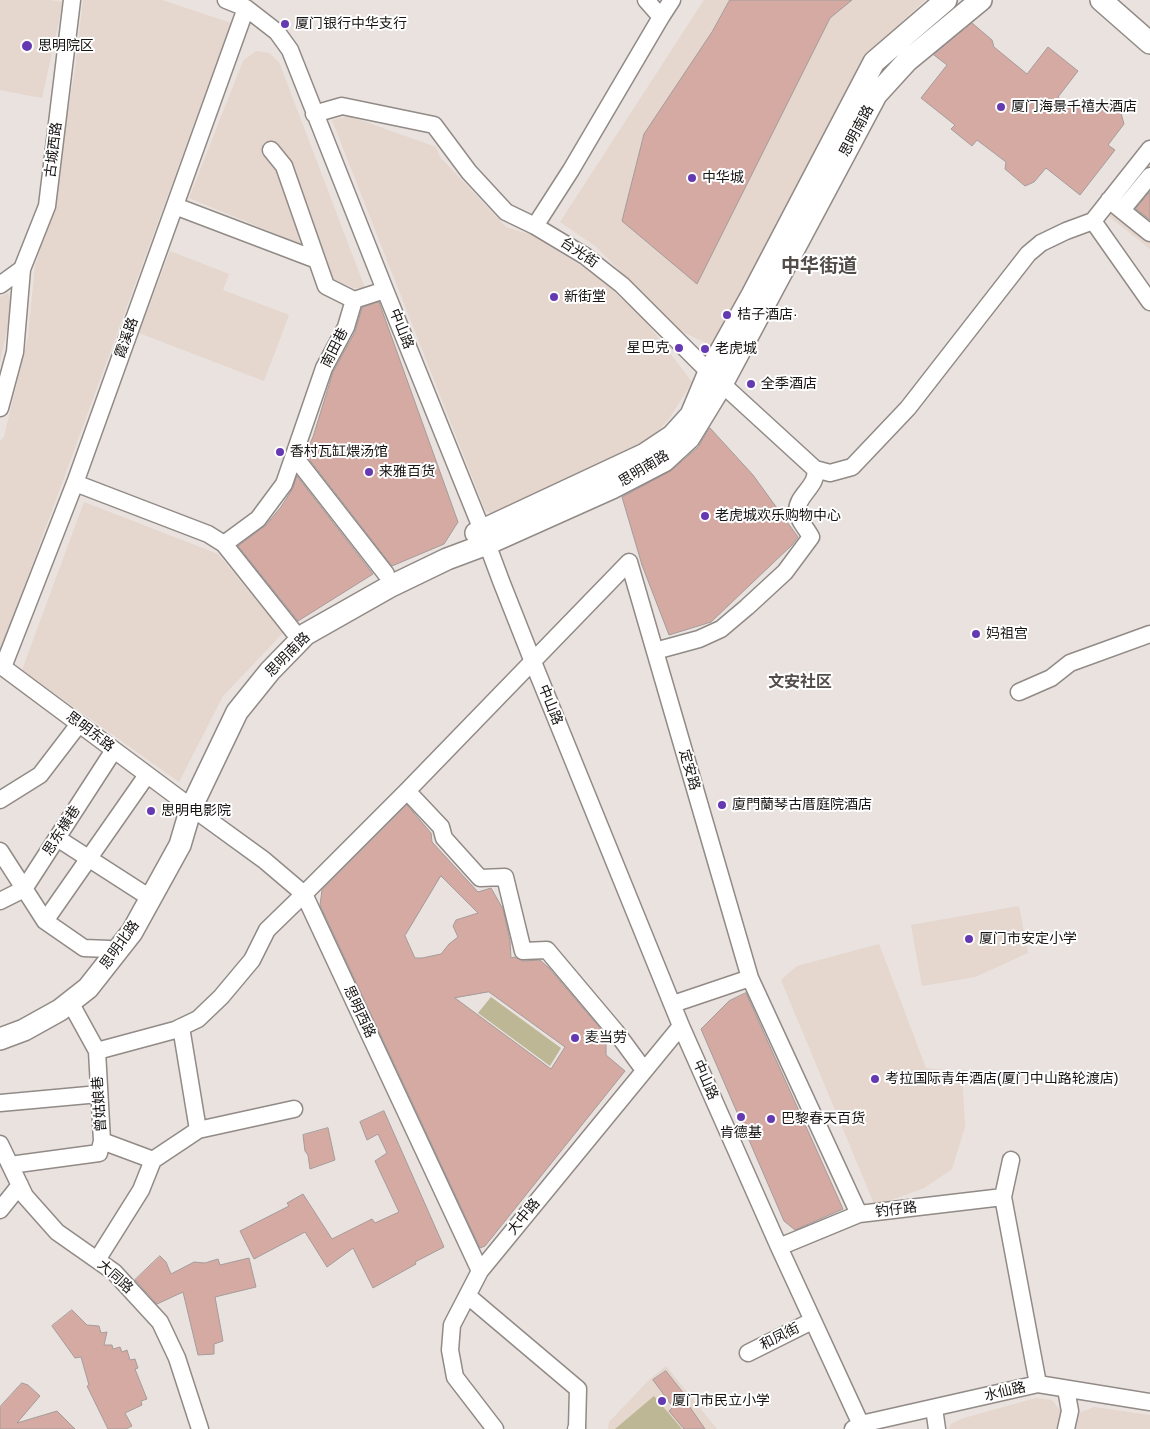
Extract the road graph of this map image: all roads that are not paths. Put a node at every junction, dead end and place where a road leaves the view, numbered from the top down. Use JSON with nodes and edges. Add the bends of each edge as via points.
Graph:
{"nodes":[{"id":1,"x":72,"y":0,"type":"edge"},
{"id":2,"x":226,"y":0,"type":"edge"},
{"id":3,"x":646,"y":0,"type":"edge"},
{"id":4,"x":672,"y":0,"type":"edge"},
{"id":5,"x":946,"y":0,"type":"edge"},
{"id":6,"x":981,"y":0,"type":"edge"},
{"id":7,"x":1101,"y":0,"type":"edge"},
{"id":8,"x":1123,"y":0,"type":"edge"},
{"id":9,"x":252,"y":4,"type":"edge"},
{"id":10,"x":661,"y":16,"type":"junction"},
{"id":11,"x":1150,"y":24,"type":"edge"},
{"id":12,"x":1150,"y":43,"type":"edge"},
{"id":13,"x":314,"y":114,"type":"junction"},
{"id":14,"x":1150,"y":149,"type":"edge"},
{"id":15,"x":271,"y":150,"type":"dead end"},
{"id":16,"x":1150,"y":176,"type":"edge"},
{"id":17,"x":1116,"y":205,"type":"junction"},
{"id":18,"x":175,"y":206,"type":"junction"},
{"id":19,"x":1093,"y":221,"type":"junction"},
{"id":20,"x":535,"y":226,"type":"junction"},
{"id":21,"x":1150,"y":233,"type":"edge"},
{"id":22,"x":317,"y":260,"type":"junction"},
{"id":23,"x":22,"y":270,"type":"junction"},
{"id":24,"x":0,"y":285,"type":"edge"},
{"id":25,"x":385,"y":290,"type":"junction"},
{"id":26,"x":354,"y":300,"type":"junction"},
{"id":27,"x":1150,"y":302,"type":"edge"},
{"id":28,"x":716,"y":378,"type":"junction"},
{"id":29,"x":0,"y":408,"type":"edge"},
{"id":30,"x":294,"y":456,"type":"junction"},
{"id":31,"x":815,"y":469,"type":"junction"},
{"id":32,"x":75,"y":483,"type":"junction"},
{"id":33,"x":485,"y":537,"type":"junction"},
{"id":34,"x":224,"y":544,"type":"junction"},
{"id":35,"x":386,"y":574,"type":"junction"},
{"id":36,"x":294,"y":632,"type":"junction"},
{"id":37,"x":1150,"y":634,"type":"edge"},
{"id":38,"x":655,"y":651,"type":"junction"},
{"id":39,"x":533,"y":662,"type":"junction"},
{"id":40,"x":2,"y":666,"type":"edge"},
{"id":41,"x":1019,"y":692,"type":"dead end"},
{"id":42,"x":79,"y":724,"type":"junction"},
{"id":43,"x":114,"y":750,"type":"junction"},
{"id":44,"x":147,"y":775,"type":"junction"},
{"id":45,"x":407,"y":792,"type":"junction"},
{"id":46,"x":0,"y":800,"type":"edge"},
{"id":47,"x":185,"y":804,"type":"junction"},
{"id":48,"x":57,"y":838,"type":"junction"},
{"id":49,"x":0,"y":851,"type":"edge"},
{"id":50,"x":88,"y":859,"type":"junction"},
{"id":51,"x":24,"y":888,"type":"junction"},
{"id":52,"x":144,"y":894,"type":"junction"},
{"id":53,"x":304,"y":894,"type":"junction"},
{"id":54,"x":0,"y":901,"type":"edge"},
{"id":55,"x":45,"y":921,"type":"junction"},
{"id":56,"x":109,"y":949,"type":"junction"},
{"id":57,"x":750,"y":978,"type":"junction"},
{"id":58,"x":70,"y":1002,"type":"junction"},
{"id":59,"x":673,"y":1004,"type":"junction"},
{"id":60,"x":681,"y":1026,"type":"junction"},
{"id":61,"x":182,"y":1027,"type":"junction"},
{"id":62,"x":0,"y":1028,"type":"edge"},
{"id":63,"x":0,"y":1039,"type":"edge"},
{"id":64,"x":97,"y":1050,"type":"junction"},
{"id":65,"x":644,"y":1070,"type":"junction"},
{"id":66,"x":99,"y":1094,"type":"junction"},
{"id":67,"x":0,"y":1103,"type":"edge"},
{"id":68,"x":294,"y":1109,"type":"dead end"},
{"id":69,"x":198,"y":1130,"type":"junction"},
{"id":70,"x":102,"y":1141,"type":"junction"},
{"id":71,"x":0,"y":1144,"type":"edge"},
{"id":72,"x":153,"y":1160,"type":"junction"},
{"id":73,"x":1011,"y":1160,"type":"dead end"},
{"id":74,"x":10,"y":1165,"type":"junction"},
{"id":75,"x":20,"y":1186,"type":"junction"},
{"id":76,"x":0,"y":1187,"type":"edge"},
{"id":77,"x":1003,"y":1197,"type":"junction"},
{"id":78,"x":0,"y":1210,"type":"edge"},
{"id":79,"x":859,"y":1214,"type":"junction"},
{"id":80,"x":779,"y":1247,"type":"junction"},
{"id":81,"x":96,"y":1260,"type":"junction"},
{"id":82,"x":480,"y":1271,"type":"junction"},
{"id":83,"x":468,"y":1296,"type":"junction"},
{"id":84,"x":812,"y":1320,"type":"junction"},
{"id":85,"x":748,"y":1354,"type":"dead end"},
{"id":86,"x":1038,"y":1384,"type":"junction"},
{"id":87,"x":1066,"y":1389,"type":"junction"},
{"id":88,"x":1150,"y":1402,"type":"edge"},
{"id":89,"x":934,"y":1408,"type":"junction"},
{"id":90,"x":859,"y":1427,"type":"edge"},
{"id":91,"x":200,"y":1429,"type":"edge"},
{"id":92,"x":495,"y":1429,"type":"edge"},
{"id":93,"x":576,"y":1429,"type":"edge"},
{"id":94,"x":937,"y":1429,"type":"edge"},
{"id":95,"x":1066,"y":1429,"type":"edge"}],
"edges":[{"from":1,"to":23,"type":"street","name":"古城西路","via":[[47,206]]},
{"from":2,"to":9,"type":"street","name":"中山路"},
{"from":3,"to":10,"type":"street"},
{"from":4,"to":10,"type":"street"},
{"from":5,"to":28,"type":"main road","name":"思明南路","via":[[874,62],[752,295]]},
{"from":6,"to":28,"type":"main road","name":"思明南路","via":[[906,61],[876,95]]},
{"from":7,"to":12,"type":"main road"},
{"from":8,"to":11,"type":"main road"},
{"from":9,"to":13,"type":"street","name":"中山路","via":[[290,50]]},
{"from":9,"to":18,"type":"street","name":"霞溪路"},
{"from":10,"to":20,"type":"street"},
{"from":13,"to":20,"type":"street","name":"台光街","via":[[342,106],[434,125],[469,172],[506,212]]},
{"from":13,"to":25,"type":"street","name":"中山路"},
{"from":14,"to":17,"type":"street"},
{"from":15,"to":22,"type":"street","via":[[284,166]]},
{"from":16,"to":17,"type":"street"},
{"from":17,"to":19,"type":"street"},
{"from":17,"to":21,"type":"street"},
{"from":18,"to":22,"type":"street"},
{"from":18,"to":32,"type":"street","name":"霞溪路"},
{"from":19,"to":27,"type":"street"},
{"from":19,"to":31,"type":"street","via":[[1041,243],[1028,254],[908,408],[852,467],[830,473]]},
{"from":20,"to":28,"type":"street","name":"台光街","via":[[586,256],[622,285]]},
{"from":22,"to":26,"type":"street","via":[[326,286]]},
{"from":23,"to":24,"type":"street"},
{"from":23,"to":29,"type":"street","name":"古城西路","via":[[15,352]]},
{"from":25,"to":26,"type":"street"},
{"from":25,"to":33,"type":"street","name":"中山路"},
{"from":26,"to":30,"type":"street","name":"南田巷","via":[[346,327],[324,368]]},
{"from":28,"to":31,"type":"street","name":"台光街"},
{"from":28,"to":33,"type":"main road","name":"思明南路","via":[[689,438],[664,461],[612,488]]},
{"from":30,"to":34,"type":"street","name":"南田巷","via":[[284,484],[258,519]]},
{"from":30,"to":35,"type":"street"},
{"from":31,"to":38,"type":"street","via":[[816,475],[801,499],[797,514],[811,537],[785,572],[721,629],[699,639]]},
{"from":32,"to":34,"type":"street","via":[[208,534]]},
{"from":32,"to":40,"type":"street","name":"霞溪路"},
{"from":33,"to":35,"type":"main road","name":"思明南路","via":[[445,548]]},
{"from":33,"to":39,"type":"street","name":"中山路"},
{"from":33,"to":47,"type":"main road","name":"思明南路","via":[[306,634],[237,712]]},
{"from":34,"to":36,"type":"street"},
{"from":35,"to":36,"type":"main road","name":"思明南路"},
{"from":36,"to":47,"type":"main road","name":"思明南路","via":[[230,704]]},
{"from":37,"to":41,"type":"street","via":[[1070,663],[1052,678]]},
{"from":38,"to":39,"type":"street","name":"定安路","via":[[629,562]]},
{"from":38,"to":57,"type":"street","name":"定安路"},
{"from":39,"to":45,"type":"street"},
{"from":39,"to":59,"type":"street","name":"中山路"},
{"from":40,"to":42,"type":"street","name":"思明东路"},
{"from":42,"to":43,"type":"street","name":"思明东路"},
{"from":42,"to":46,"type":"street","via":[[40,774]]},
{"from":43,"to":44,"type":"street","name":"思明东路"},
{"from":43,"to":48,"type":"street","name":"思东横巷"},
{"from":44,"to":47,"type":"street","name":"思明东路"},
{"from":44,"to":50,"type":"street"},
{"from":45,"to":53,"type":"street"},
{"from":45,"to":65,"type":"street","via":[[441,827],[444,838],[480,878],[505,878],[523,952],[547,950]]},
{"from":47,"to":52,"type":"main road","name":"思明北路"},
{"from":47,"to":53,"type":"street","name":"思明西路","via":[[264,860]]},
{"from":47,"to":58,"type":"main road","name":"思明北路","via":[[180,845],[132,932],[88,988]]},
{"from":48,"to":50,"type":"street"},
{"from":48,"to":51,"type":"street","name":"思东横巷"},
{"from":49,"to":51,"type":"street"},
{"from":50,"to":52,"type":"street"},
{"from":50,"to":55,"type":"street"},
{"from":51,"to":54,"type":"street","name":"思东横巷"},
{"from":51,"to":55,"type":"street"},
{"from":52,"to":56,"type":"main road","name":"思明北路"},
{"from":53,"to":61,"type":"street","via":[[267,930],[252,960],[221,996],[198,1019]]},
{"from":53,"to":82,"type":"street","name":"思明西路"},
{"from":55,"to":56,"type":"street","via":[[84,948]]},
{"from":56,"to":62,"type":"main road","name":"思明北路","via":[[89,974],[39,1011]]},
{"from":57,"to":59,"type":"street"},
{"from":57,"to":79,"type":"street","name":"钓仔路"},
{"from":58,"to":63,"type":"main road","name":"思明北路","via":[[24,1030]]},
{"from":58,"to":64,"type":"street","name":"曾姑娘巷"},
{"from":59,"to":60,"type":"street","name":"中山路"},
{"from":60,"to":65,"type":"street","name":"大中路"},
{"from":60,"to":80,"type":"street","name":"中山路"},
{"from":61,"to":64,"type":"street"},
{"from":61,"to":69,"type":"street"},
{"from":64,"to":66,"type":"street","name":"曾姑娘巷"},
{"from":65,"to":82,"type":"street","name":"大中路"},
{"from":66,"to":67,"type":"street"},
{"from":66,"to":70,"type":"street","name":"曾姑娘巷"},
{"from":68,"to":69,"type":"street"},
{"from":69,"to":72,"type":"street"},
{"from":70,"to":72,"type":"street"},
{"from":70,"to":74,"type":"street","name":"曾姑娘巷","via":[[99,1154]]},
{"from":71,"to":74,"type":"street","name":"大同路"},
{"from":72,"to":81,"type":"street","via":[[141,1190]]},
{"from":73,"to":77,"type":"street"},
{"from":74,"to":75,"type":"street","name":"大同路"},
{"from":75,"to":76,"type":"street"},
{"from":75,"to":78,"type":"street"},
{"from":75,"to":81,"type":"street","name":"大同路","via":[[57,1232]]},
{"from":77,"to":79,"type":"street","name":"钓仔路"},
{"from":77,"to":86,"type":"street"},
{"from":79,"to":80,"type":"street"},
{"from":80,"to":84,"type":"street","name":"中山路"},
{"from":81,"to":91,"type":"street","name":"大同路","via":[[114,1272],[160,1322],[177,1358]]},
{"from":82,"to":83,"type":"street","name":"大中路"},
{"from":83,"to":92,"type":"street","name":"大中路","via":[[452,1325],[450,1350],[455,1377]]},
{"from":83,"to":93,"type":"street","via":[[578,1389]]},
{"from":84,"to":85,"type":"street","name":"和凤街"},
{"from":84,"to":90,"type":"street","name":"中山路"},
{"from":86,"to":87,"type":"street","name":"水仙路"},
{"from":86,"to":89,"type":"street","name":"水仙路"},
{"from":87,"to":88,"type":"street","name":"水仙路"},
{"from":87,"to":95,"type":"street","via":[[1070,1411]]},
{"from":89,"to":90,"type":"street","name":"水仙路"},
{"from":89,"to":94,"type":"street"}]}
